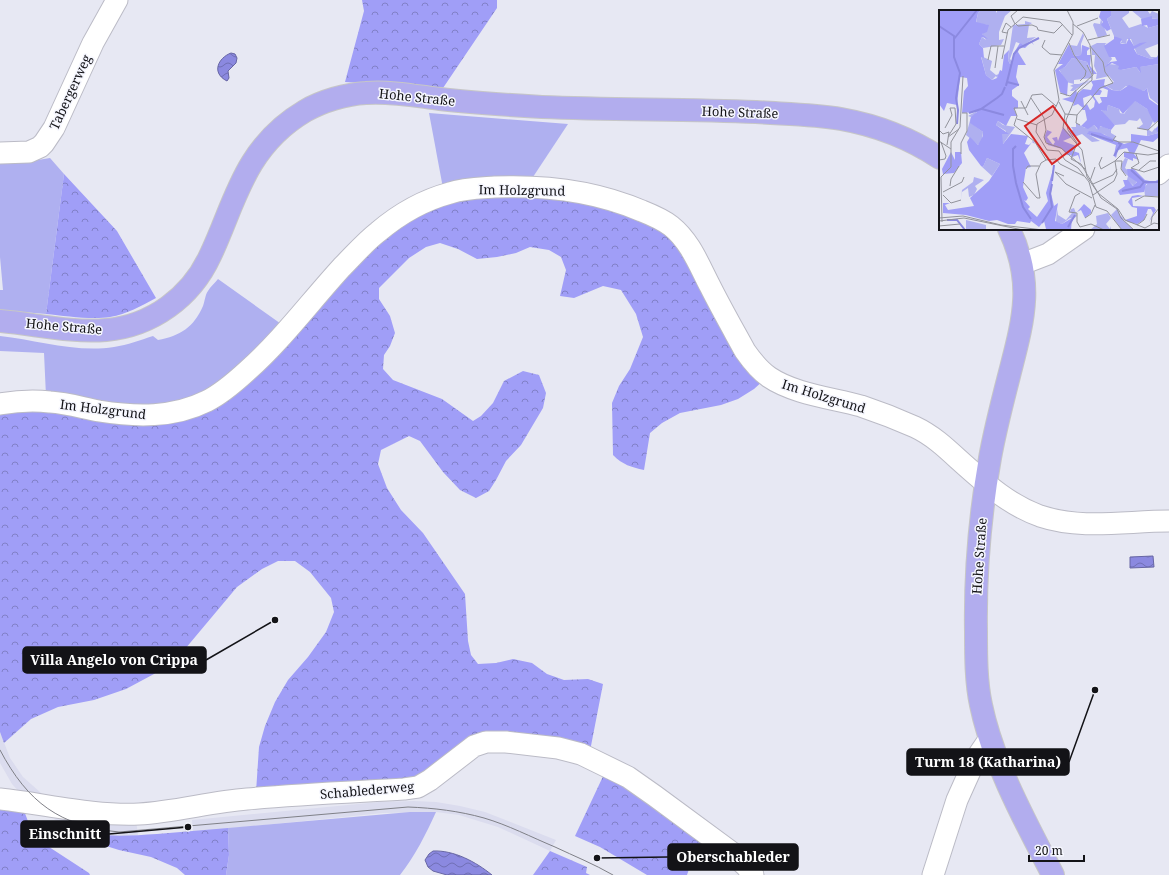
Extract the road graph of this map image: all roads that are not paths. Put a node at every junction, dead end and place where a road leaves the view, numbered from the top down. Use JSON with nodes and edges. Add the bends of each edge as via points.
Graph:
{"nodes":[{"id":1,"x":117,"y":0,"type":"edge"},
{"id":2,"x":0,"y":153,"type":"edge"},
{"id":3,"x":939,"y":157,"type":"edge"},
{"id":4,"x":1169,"y":165,"type":"edge"},
{"id":5,"x":1159,"y":173,"type":"edge"},
{"id":6,"x":1009,"y":230,"type":"edge"},
{"id":7,"x":1083,"y":230,"type":"edge"},
{"id":8,"x":1022,"y":264,"type":"junction"},
{"id":9,"x":0,"y":321,"type":"edge"},
{"id":10,"x":0,"y":404,"type":"edge"},
{"id":11,"x":986,"y":484,"type":"junction"},
{"id":12,"x":1169,"y":521,"type":"edge"},
{"id":13,"x":990,"y":738,"type":"junction"},
{"id":14,"x":0,"y":799,"type":"edge"},
{"id":15,"x":753,"y":875,"type":"edge"},
{"id":16,"x":933,"y":875,"type":"edge"},
{"id":17,"x":1053,"y":875,"type":"edge"}],
"edges":[{"from":1,"to":2,"type":"street","name":"Tabergerweg","via":[[93,43],[54,128],[44,143],[29,152]]},
{"from":3,"to":9,"type":"main road","name":"Hohe Straße","via":[[900,137],[870,126],[807,115],[508,105],[397,93],[365,93],[343,97],[305,111],[266,142],[251,164],[233,200],[203,270],[183,295],[162,312],[140,322],[105,330],[78,330]]},
{"from":4,"to":5,"type":"street"},
{"from":6,"to":8,"type":"main road","name":"Hohe Straße"},
{"from":7,"to":8,"type":"street","via":[[1048,254]]},
{"from":8,"to":11,"type":"main road","name":"Hohe Straße","via":[[1025,299],[1023,317],[993,443]]},
{"from":10,"to":11,"type":"street","name":"Im Holzgrund","via":[[48,402],[143,415],[168,414],[190,409],[225,389],[262,358],[356,252],[378,231],[400,216],[450,192],[473,188],[548,188],[591,194],[625,203],[671,226],[687,242],[745,351],[755,365],[769,377],[806,393],[863,407],[916,428],[938,442]]},
{"from":11,"to":12,"type":"street","name":"Im Holzgrund","via":[[1017,506],[1056,520],[1080,524]]},
{"from":11,"to":13,"type":"main road","name":"Hohe Straße","via":[[980,522],[976,665],[980,703]]},
{"from":13,"to":16,"type":"street","via":[[975,760],[957,800]]},
{"from":13,"to":17,"type":"main road","name":"Hohe Straße"},
{"from":14,"to":15,"type":"street","name":"Schablederweg","via":[[114,814],[138,814],[246,799],[404,789],[418,787],[430,780],[474,746],[486,742],[506,742],[558,748],[581,754],[628,777],[731,852]]}]}
